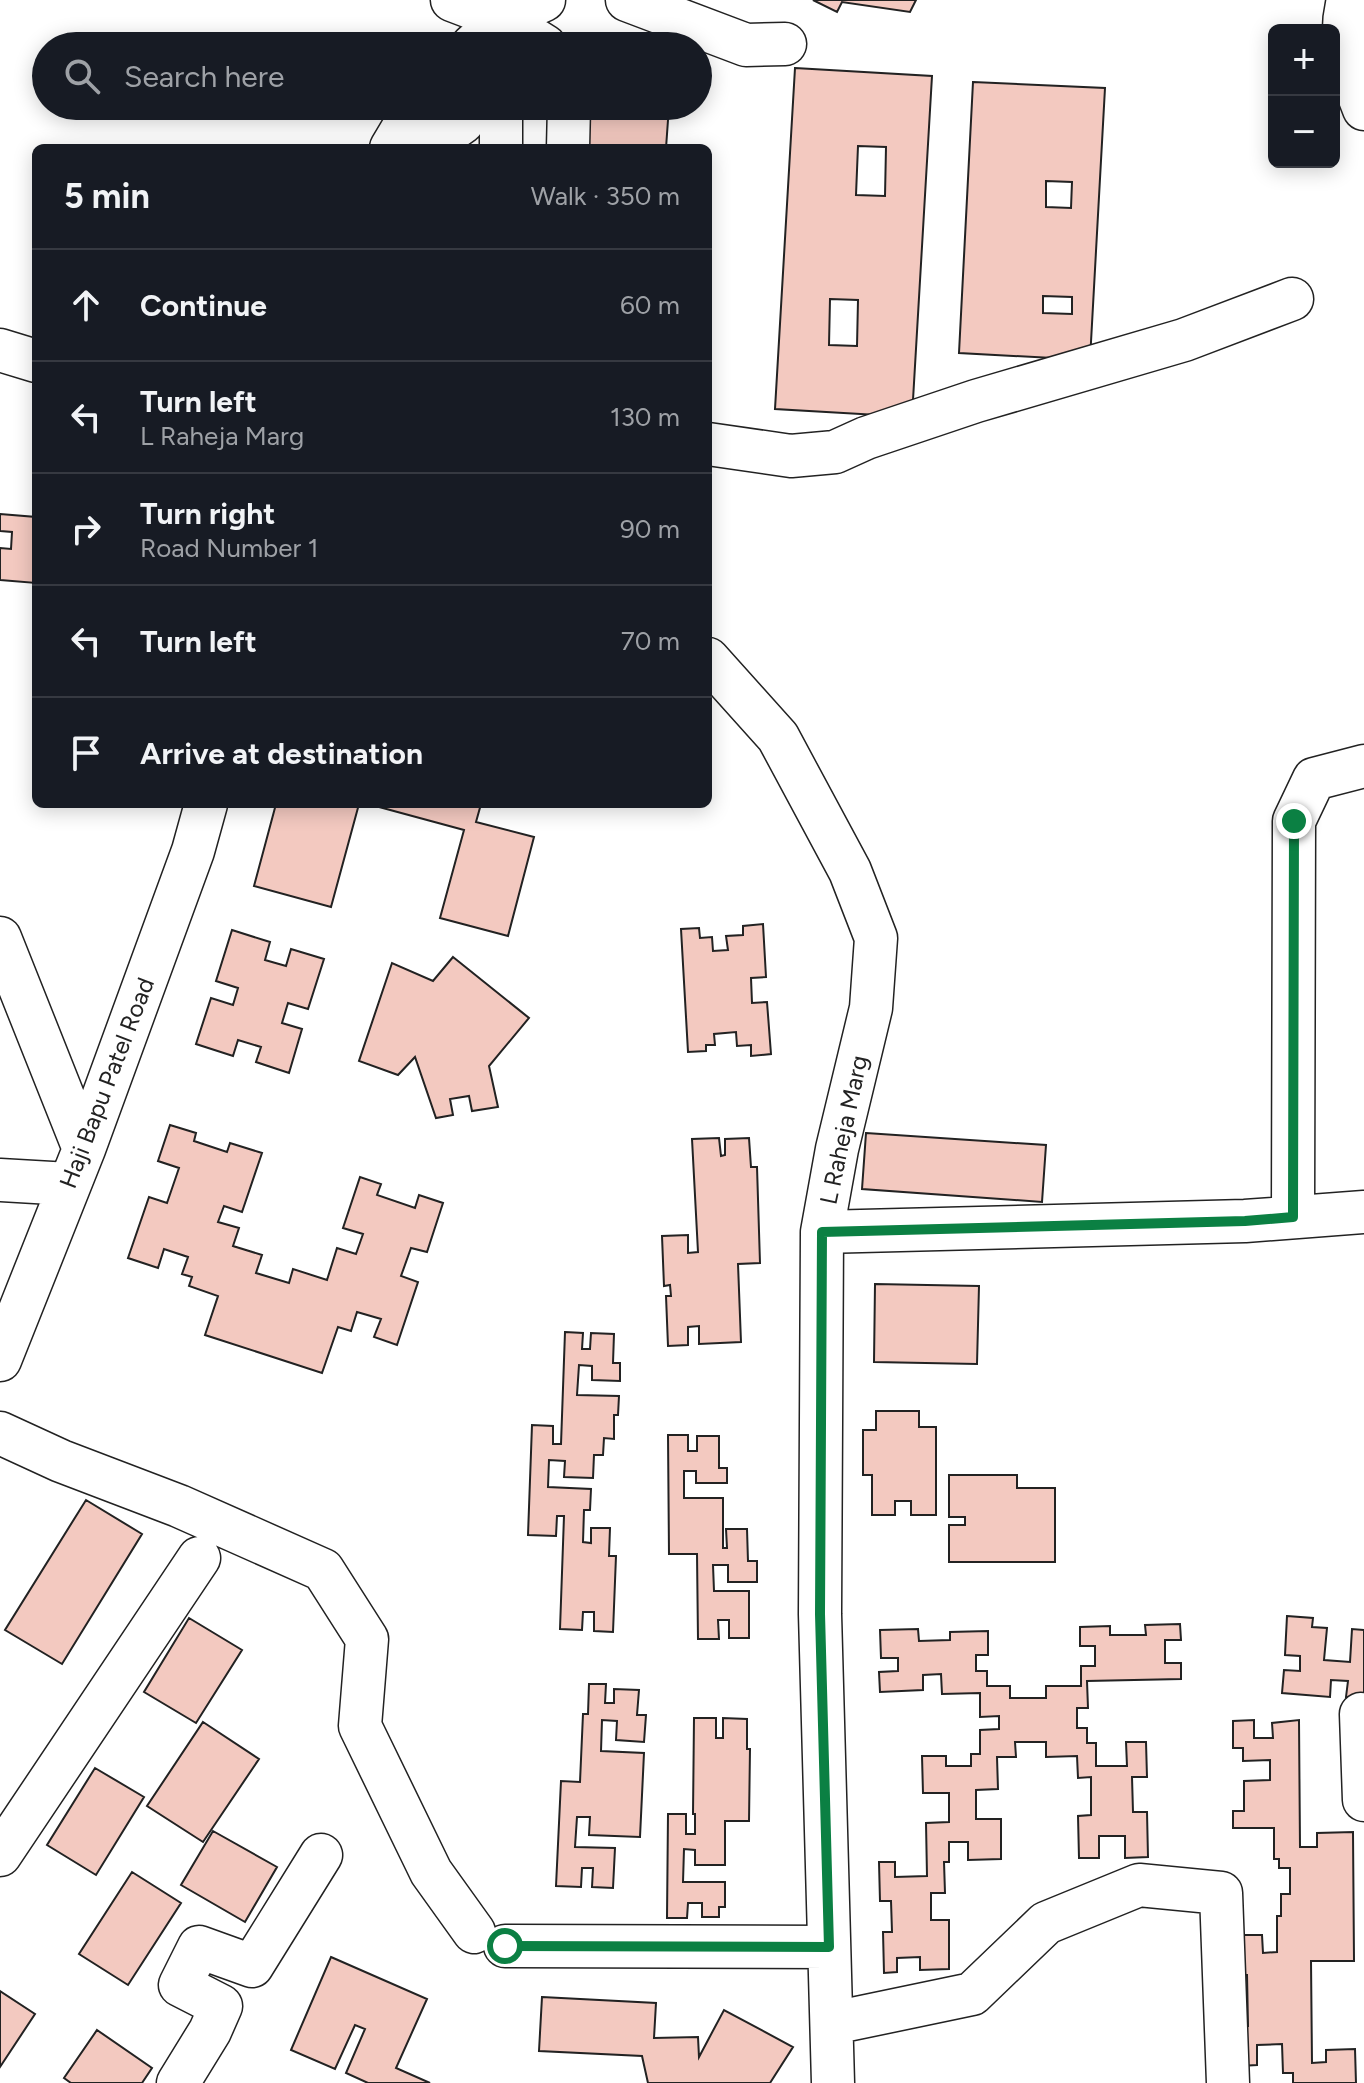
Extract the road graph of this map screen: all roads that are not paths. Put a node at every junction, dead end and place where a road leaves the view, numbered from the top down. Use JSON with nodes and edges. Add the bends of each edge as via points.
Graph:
{"nodes":[{"id":1,"x":452,"y":0,"type":"edge"},
{"id":2,"x":544,"y":0,"type":"edge"},
{"id":3,"x":627,"y":0,"type":"edge"},
{"id":4,"x":1348,"y":0,"type":"edge"},
{"id":5,"x":487,"y":32,"type":"edge"},
{"id":6,"x":499,"y":32,"type":"edge"},
{"id":7,"x":712,"y":32,"type":"edge"},
{"id":8,"x":712,"y":32,"type":"edge"},
{"id":9,"x":785,"y":44,"type":"dead end"},
{"id":10,"x":1364,"y":109,"type":"edge"},
{"id":11,"x":408,"y":120,"type":"edge"},
{"id":12,"x":501,"y":120,"type":"edge"},
{"id":13,"x":569,"y":120,"type":"edge"},
{"id":14,"x":393,"y":144,"type":"edge"},
{"id":15,"x":501,"y":144,"type":"edge"},
{"id":16,"x":568,"y":144,"type":"edge"},
{"id":17,"x":1292,"y":299,"type":"dead end"},
{"id":18,"x":0,"y":350,"type":"edge"},
{"id":19,"x":32,"y":360,"type":"edge"},
{"id":20,"x":712,"y":445,"type":"edge"},
{"id":21,"x":712,"y":663,"type":"edge"},
{"id":22,"x":1364,"y":766,"type":"edge"},
{"id":23,"x":205,"y":808,"type":"edge"},
{"id":24,"x":0,"y":938,"type":"edge"},
{"id":25,"x":77,"y":1166,"type":"junction"},
{"id":26,"x":0,"y":1180,"type":"edge"},
{"id":27,"x":1364,"y":1212,"type":"edge"},
{"id":28,"x":1293,"y":1217,"type":"junction"},
{"id":29,"x":822,"y":1232,"type":"junction"},
{"id":30,"x":0,"y":1360,"type":"edge"},
{"id":31,"x":0,"y":1433,"type":"edge"},
{"id":32,"x":199,"y":1558,"type":"dead end"},
{"id":33,"x":1361,"y":1714,"type":"dead end"},
{"id":34,"x":1364,"y":1791,"type":"edge"},
{"id":35,"x":1364,"y":1800,"type":"edge"},
{"id":36,"x":0,"y":1855,"type":"edge"},
{"id":37,"x":321,"y":1855,"type":"dead end"},
{"id":38,"x":829,"y":1947,"type":"junction"},
{"id":39,"x":833,"y":2023,"type":"junction"},
{"id":40,"x":178,"y":2083,"type":"edge"},
{"id":41,"x":833,"y":2083,"type":"edge"},
{"id":42,"x":1228,"y":2083,"type":"edge"}],
"edges":[{"from":1,"to":5,"type":"street"},
{"from":2,"to":6,"type":"street"},
{"from":3,"to":7,"type":"street"},
{"from":4,"to":10,"type":"street","via":[[1344,57]]},
{"from":8,"to":9,"type":"street","via":[[746,45]]},
{"from":11,"to":14,"type":"street"},
{"from":12,"to":15,"type":"street"},
{"from":13,"to":16,"type":"street"},
{"from":17,"to":20,"type":"street","via":[[1184,340],[976,401],[835,452],[791,456]]},
{"from":18,"to":19,"type":"street"},
{"from":21,"to":29,"type":"street","name":"L Raheja Marg","via":[[778,737],[850,871],[876,938],[871,1008]]},
{"from":22,"to":28,"type":"street","via":[[1314,779],[1294,821]]},
{"from":23,"to":25,"type":"street","name":"Haji Bapu Patel Road"},
{"from":24,"to":25,"type":"street"},
{"from":25,"to":26,"type":"street"},
{"from":25,"to":30,"type":"street","name":"Haji Bapu Patel Road"},
{"from":27,"to":28,"type":"street"},
{"from":28,"to":29,"type":"street"},
{"from":29,"to":38,"type":"street","name":"L Raheja Marg","via":[[820,1614]]},
{"from":31,"to":38,"type":"street","via":[[323,1570],[367,1639],[360,1726],[431,1872],[489,1939]]},
{"from":32,"to":36,"type":"street"},
{"from":33,"to":34,"type":"street"},
{"from":34,"to":35,"type":"street"},
{"from":37,"to":40,"type":"street","via":[[252,1966],[199,1947],[180,1985],[221,2006]]},
{"from":38,"to":39,"type":"street","name":"L Raheja Marg"},
{"from":39,"to":41,"type":"street","name":"L Raheja Marg"},
{"from":39,"to":42,"type":"street","via":[[972,1994],[1046,1923],[1139,1885],[1221,1893]]}]}
